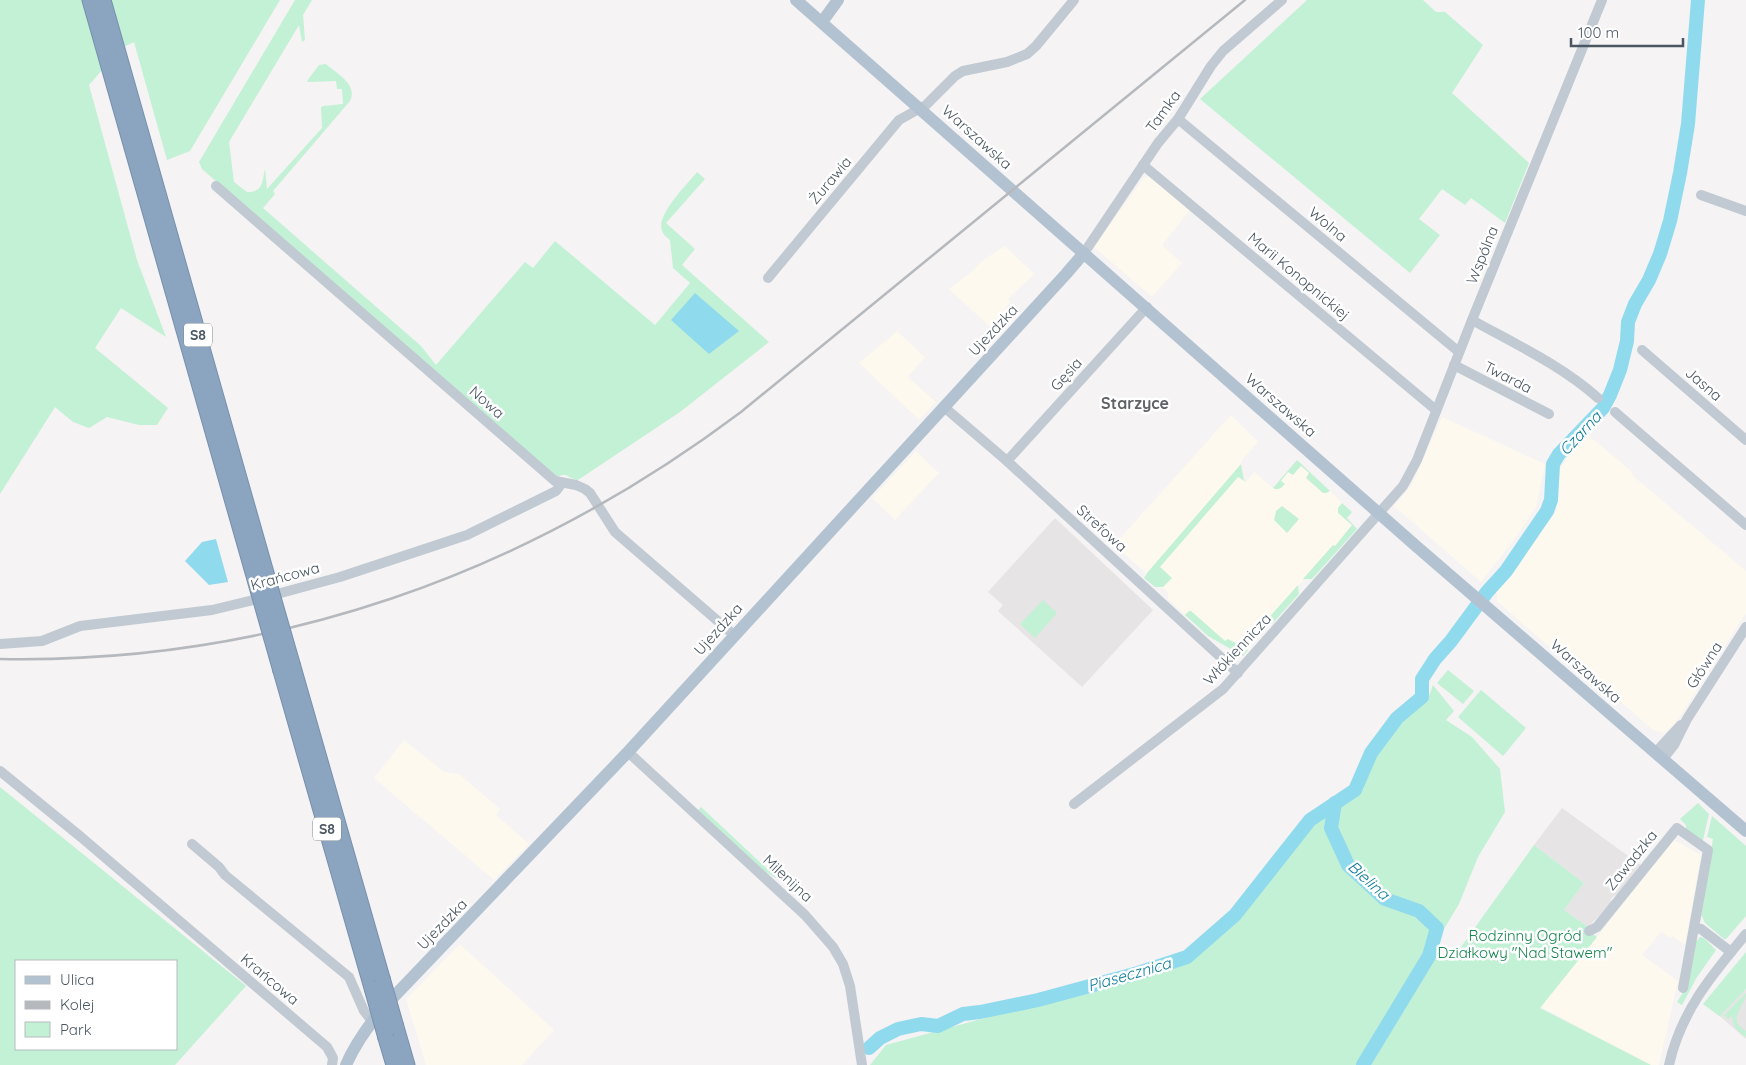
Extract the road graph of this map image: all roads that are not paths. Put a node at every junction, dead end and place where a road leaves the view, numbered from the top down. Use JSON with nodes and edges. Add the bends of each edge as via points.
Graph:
{"nodes":[{"id":1,"x":90,"y":0,"type":"edge"},
{"id":2,"x":103,"y":0,"type":"edge"},
{"id":3,"x":796,"y":0,"type":"edge"},
{"id":4,"x":838,"y":0,"type":"edge"},
{"id":5,"x":1074,"y":0,"type":"edge"},
{"id":6,"x":1282,"y":0,"type":"edge"},
{"id":7,"x":1602,"y":0,"type":"edge"},
{"id":8,"x":822,"y":22,"type":"junction"},
{"id":9,"x":921,"y":108,"type":"junction"},
{"id":10,"x":1178,"y":119,"type":"junction"},
{"id":11,"x":1143,"y":165,"type":"junction"},
{"id":12,"x":216,"y":186,"type":"dead end"},
{"id":13,"x":1701,"y":195,"type":"dead end"},
{"id":14,"x":1746,"y":211,"type":"edge"},
{"id":15,"x":1084,"y":253,"type":"junction"},
{"id":16,"x":768,"y":278,"type":"dead end"},
{"id":17,"x":1147,"y":308,"type":"junction"},
{"id":18,"x":1472,"y":320,"type":"junction"},
{"id":19,"x":1642,"y":350,"type":"dead end"},
{"id":20,"x":1459,"y":352,"type":"junction"},
{"id":21,"x":1454,"y":365,"type":"junction"},
{"id":22,"x":1598,"y":398,"type":"dead end"},
{"id":23,"x":944,"y":407,"type":"junction"},
{"id":24,"x":1436,"y":410,"type":"junction"},
{"id":25,"x":1616,"y":412,"type":"dead end"},
{"id":26,"x":1549,"y":414,"type":"dead end"},
{"id":27,"x":1746,"y":440,"type":"edge"},
{"id":28,"x":1007,"y":461,"type":"junction"},
{"id":29,"x":562,"y":483,"type":"junction"},
{"id":30,"x":1379,"y":513,"type":"junction"},
{"id":31,"x":1746,"y":525,"type":"edge"},
{"id":32,"x":264,"y":588,"type":"junction"},
{"id":33,"x":1746,"y":627,"type":"edge"},
{"id":34,"x":734,"y":635,"type":"junction"},
{"id":35,"x":0,"y":644,"type":"edge"},
{"id":36,"x":1238,"y":673,"type":"junction"},
{"id":37,"x":628,"y":752,"type":"junction"},
{"id":38,"x":1659,"y":756,"type":"junction"},
{"id":39,"x":0,"y":771,"type":"edge"},
{"id":40,"x":1074,"y":804,"type":"dead end"},
{"id":41,"x":1746,"y":831,"type":"edge"},
{"id":42,"x":192,"y":844,"type":"dead end"},
{"id":43,"x":1694,"y":928,"type":"junction"},
{"id":44,"x":1589,"y":930,"type":"dead end"},
{"id":45,"x":1746,"y":934,"type":"edge"},
{"id":46,"x":1731,"y":952,"type":"junction"},
{"id":47,"x":1683,"y":988,"type":"dead end"},
{"id":48,"x":372,"y":1021,"type":"junction"},
{"id":49,"x":391,"y":1032,"type":"junction"},
{"id":50,"x":333,"y":1062,"type":"edge"},
{"id":51,"x":346,"y":1065,"type":"edge"},
{"id":52,"x":394,"y":1065,"type":"edge"},
{"id":53,"x":407,"y":1065,"type":"edge"},
{"id":54,"x":862,"y":1065,"type":"edge"},
{"id":55,"x":1669,"y":1065,"type":"edge"}],
"edges":[{"from":1,"to":32,"type":"highway","number":"S8"},
{"from":2,"to":32,"type":"highway","number":"S8"},
{"from":3,"to":8,"type":"main road","name":"Warszawska"},
{"from":4,"to":8,"type":"main road"},
{"from":5,"to":9,"type":"street","name":"Żurawia","via":[[1027,54],[963,71]]},
{"from":6,"to":10,"type":"street","name":"Tamka","via":[[1223,51]]},
{"from":7,"to":18,"type":"street","name":"Wspólna"},
{"from":8,"to":9,"type":"main road","name":"Warszawska"},
{"from":9,"to":15,"type":"main road","name":"Warszawska"},
{"from":9,"to":16,"type":"street","name":"Żurawia","via":[[899,120]]},
{"from":10,"to":11,"type":"street","name":"Tamka"},
{"from":10,"to":20,"type":"street","name":"Wolna"},
{"from":11,"to":15,"type":"street","name":"Tamka"},
{"from":11,"to":24,"type":"street","name":"Marii Konopnickiej"},
{"from":12,"to":29,"type":"street","name":"Nowa","via":[[555,481]]},
{"from":13,"to":14,"type":"street"},
{"from":15,"to":17,"type":"main road","name":"Warszawska"},
{"from":15,"to":23,"type":"main road","name":"Ujezdzka"},
{"from":17,"to":28,"type":"street","name":"Gęsia"},
{"from":17,"to":30,"type":"main road","name":"Warszawska"},
{"from":18,"to":20,"type":"street","name":"Wspólna"},
{"from":18,"to":22,"type":"street","via":[[1559,368]]},
{"from":19,"to":27,"type":"street","name":"Jasna"},
{"from":20,"to":21,"type":"street","name":"Wspólna"},
{"from":21,"to":24,"type":"street","name":"Wspólna"},
{"from":21,"to":26,"type":"street","name":"Twarda"},
{"from":23,"to":28,"type":"street","name":"Strefowa"},
{"from":23,"to":34,"type":"main road","name":"Ujezdzka"},
{"from":24,"to":30,"type":"street","name":"Wspólna","via":[[1409,477]]},
{"from":25,"to":31,"type":"street"},
{"from":28,"to":36,"type":"street","name":"Strefowa"},
{"from":29,"to":34,"type":"street","name":"Nowa","via":[[590,493],[614,532]]},
{"from":29,"to":35,"type":"street","name":"Krańcowa","via":[[556,491],[467,534],[340,577],[212,610],[80,626],[42,641]]},
{"from":30,"to":36,"type":"street","name":"Włókiennicza"},
{"from":30,"to":38,"type":"main road","name":"Warszawska"},
{"from":32,"to":49,"type":"highway","number":"S8","bridge":true},
{"from":33,"to":38,"type":"street","name":"Główna","via":[[1674,745]]},
{"from":34,"to":37,"type":"main road","name":"Ujezdzka"},
{"from":36,"to":40,"type":"street","name":"Włókiennicza","via":[[1222,689]]},
{"from":37,"to":48,"type":"main road","name":"Ujezdzka"},
{"from":37,"to":54,"type":"street","name":"Milenijna","via":[[805,915],[830,943],[850,986]]},
{"from":38,"to":41,"type":"main road","name":"Warszawska"},
{"from":39,"to":50,"type":"street","name":"Krańcowa","via":[[327,1047]]},
{"from":42,"to":48,"type":"street","via":[[349,977]]},
{"from":43,"to":44,"type":"street","name":"Zawadzka","via":[[1708,850],[1677,828],[1597,927]]},
{"from":43,"to":46,"type":"street"},
{"from":43,"to":47,"type":"street","name":"Zawadzka"},
{"from":45,"to":46,"type":"street"},
{"from":46,"to":55,"type":"street","via":[[1693,1002],[1678,1033]]},
{"from":48,"to":51,"type":"main road","name":"Ujezdzka"},
{"from":49,"to":52,"type":"highway","number":"S8"},
{"from":49,"to":53,"type":"highway","number":"S8"}]}
